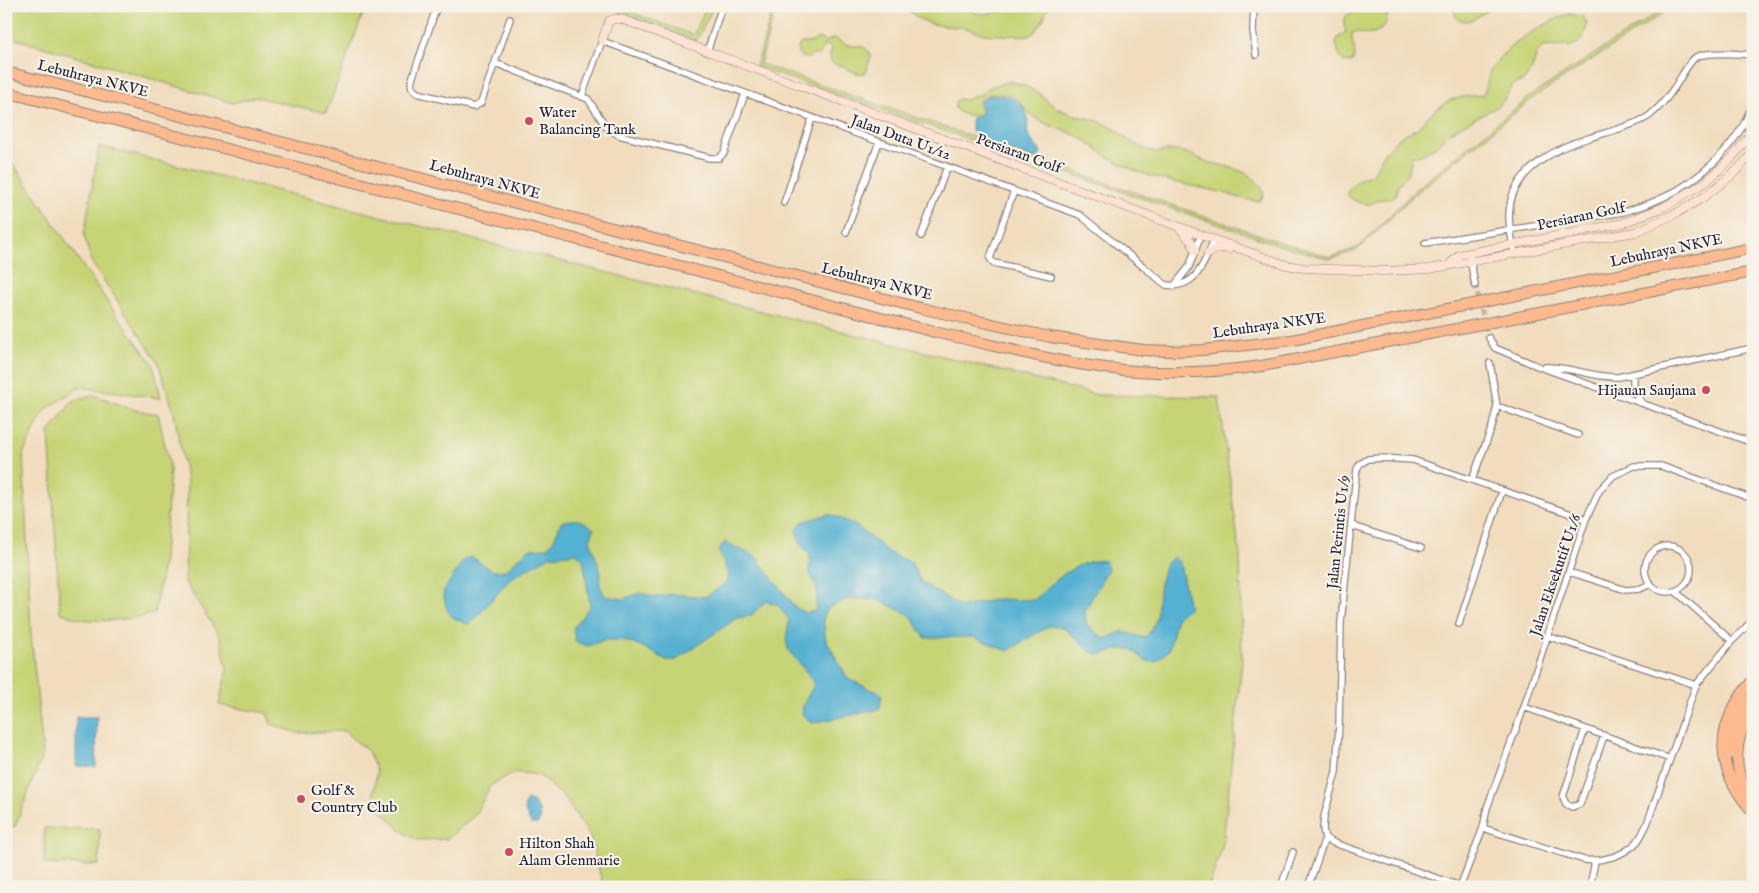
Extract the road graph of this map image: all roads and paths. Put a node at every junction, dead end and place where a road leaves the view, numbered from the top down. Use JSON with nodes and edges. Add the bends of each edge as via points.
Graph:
{"nodes":[{"id":1,"x":438,"y":6,"type":"edge"},
{"id":2,"x":722,"y":6,"type":"edge"},
{"id":3,"x":1254,"y":6,"type":"edge"},
{"id":4,"x":510,"y":19,"type":"dead end"},
{"id":5,"x":602,"y":41,"type":"junction"},
{"id":6,"x":707,"y":52,"type":"junction"},
{"id":7,"x":1256,"y":55,"type":"dead end"},
{"id":8,"x":1753,"y":55,"type":"edge"},
{"id":9,"x":495,"y":63,"type":"junction"},
{"id":10,"x":6,"y":72,"type":"edge"},
{"id":11,"x":6,"y":92,"type":"edge"},
{"id":12,"x":745,"y":94,"type":"junction"},
{"id":13,"x":582,"y":96,"type":"junction"},
{"id":14,"x":1753,"y":104,"type":"edge"},
{"id":15,"x":812,"y":118,"type":"junction"},
{"id":16,"x":1753,"y":132,"type":"edge"},
{"id":17,"x":879,"y":142,"type":"junction"},
{"id":18,"x":1753,"y":153,"type":"edge"},
{"id":19,"x":947,"y":167,"type":"junction"},
{"id":20,"x":1014,"y":191,"type":"junction"},
{"id":21,"x":784,"y":203,"type":"dead end"},
{"id":22,"x":1175,"y":226,"type":"junction"},
{"id":23,"x":1510,"y":230,"type":"junction"},
{"id":24,"x":846,"y":232,"type":"dead end"},
{"id":25,"x":921,"y":236,"type":"dead end"},
{"id":26,"x":1201,"y":236,"type":"junction"},
{"id":27,"x":1214,"y":240,"type":"junction"},
{"id":28,"x":1425,"y":243,"type":"dead end"},
{"id":29,"x":1513,"y":244,"type":"junction"},
{"id":30,"x":1753,"y":248,"type":"edge"},
{"id":31,"x":1195,"y":251,"type":"junction"},
{"id":32,"x":1246,"y":251,"type":"junction"},
{"id":33,"x":1469,"y":253,"type":"junction"},
{"id":34,"x":1208,"y":254,"type":"junction"},
{"id":35,"x":1515,"y":254,"type":"junction"},
{"id":36,"x":1471,"y":262,"type":"junction"},
{"id":37,"x":1450,"y":264,"type":"junction"},
{"id":38,"x":1189,"y":267,"type":"junction"},
{"id":39,"x":1199,"y":272,"type":"junction"},
{"id":40,"x":1753,"y":272,"type":"edge"},
{"id":41,"x":1051,"y":276,"type":"dead end"},
{"id":42,"x":1475,"y":285,"type":"tunnel mouth"},
{"id":43,"x":1174,"y":286,"type":"junction"},
{"id":44,"x":1488,"y":338,"type":"tunnel mouth"},
{"id":45,"x":1753,"y":348,"type":"edge"},
{"id":46,"x":1490,"y":363,"type":"dead end"},
{"id":47,"x":1540,"y":367,"type":"junction"},
{"id":48,"x":1633,"y":374,"type":"junction"},
{"id":49,"x":1642,"y":404,"type":"junction"},
{"id":50,"x":1497,"y":406,"type":"junction"},
{"id":51,"x":1578,"y":435,"type":"dead end"},
{"id":52,"x":1753,"y":444,"type":"edge"},
{"id":53,"x":1472,"y":480,"type":"junction"},
{"id":54,"x":1502,"y":491,"type":"junction"},
{"id":55,"x":1753,"y":499,"type":"edge"},
{"id":56,"x":1586,"y":519,"type":"junction"},
{"id":57,"x":1351,"y":523,"type":"junction"},
{"id":58,"x":1421,"y":548,"type":"dead end"},
{"id":59,"x":1569,"y":572,"type":"junction"},
{"id":60,"x":1651,"y":584,"type":"junction"},
{"id":61,"x":1675,"y":591,"type":"junction"},
{"id":62,"x":1753,"y":620,"type":"edge"},
{"id":63,"x":1459,"y":624,"type":"dead end"},
{"id":64,"x":1547,"y":636,"type":"junction"},
{"id":65,"x":1732,"y":641,"type":"junction"},
{"id":66,"x":1753,"y":680,"type":"edge"},
{"id":67,"x":1696,"y":685,"type":"junction"},
{"id":68,"x":1753,"y":697,"type":"edge"},
{"id":69,"x":1524,"y":707,"type":"junction"},
{"id":70,"x":1753,"y":710,"type":"edge"},
{"id":71,"x":1585,"y":729,"type":"junction"},
{"id":72,"x":1604,"y":736,"type":"junction"},
{"id":73,"x":1670,"y":759,"type":"junction"},
{"id":74,"x":1726,"y":764,"type":"junction"},
{"id":75,"x":1753,"y":798,"type":"edge"},
{"id":76,"x":1753,"y":812,"type":"edge"},
{"id":77,"x":1483,"y":828,"type":"junction"},
{"id":78,"x":1325,"y":838,"type":"junction"},
{"id":79,"x":1293,"y":852,"type":"dead end"},
{"id":80,"x":1595,"y":861,"type":"junction"},
{"id":81,"x":1460,"y":886,"type":"edge"},
{"id":82,"x":1281,"y":887,"type":"edge"},
{"id":83,"x":1308,"y":887,"type":"edge"},
{"id":84,"x":1590,"y":887,"type":"edge"}],
"edges":[{"from":1,"to":9,"type":"street","via":[[411,82],[412,88],[418,93],[474,107],[481,103]]},
{"from":2,"to":6,"type":"street"},
{"from":3,"to":7,"type":"street"},
{"from":4,"to":9,"type":"street"},
{"from":5,"to":6,"type":"street","name":"Persiaran Golf","via":[[609,21],[621,19]]},
{"from":5,"to":12,"type":"street","name":"Jalan Duta U1/12"},
{"from":5,"to":13,"type":"street"},
{"from":6,"to":22,"type":"street","name":"Persiaran Golf"},
{"from":8,"to":23,"type":"street","via":[[1698,56],[1649,117],[1552,152],[1535,165],[1516,188],[1510,204]]},
{"from":9,"to":13,"type":"street"},
{"from":10,"to":30,"type":"highway","name":"Lebuhraya NKVE","via":[[920,308],[1050,337],[1143,350],[1203,350],[1292,340]]},
{"from":11,"to":40,"type":"highway","via":[[939,333],[1108,368],[1184,372],[1262,366]]},
{"from":12,"to":13,"type":"street","via":[[724,153],[719,158],[619,135],[608,128],[592,104]]},
{"from":12,"to":15,"type":"street","name":"Jalan Duta U1/12"},
{"from":14,"to":23,"type":"street","via":[[1742,128],[1710,167],[1654,202],[1623,212]]},
{"from":15,"to":17,"type":"street","name":"Jalan Duta U1/12"},
{"from":15,"to":21,"type":"street"},
{"from":16,"to":29,"type":"street","name":"Persiaran Golf","via":[[1706,182],[1664,207],[1623,224]]},
{"from":17,"to":19,"type":"street","name":"Jalan Duta U1/12"},
{"from":17,"to":24,"type":"street"},
{"from":18,"to":35,"type":"street","name":"Persiaran Golf","via":[[1704,197],[1635,232]]},
{"from":19,"to":20,"type":"street","name":"Jalan Duta U1/12"},
{"from":19,"to":25,"type":"street"},
{"from":20,"to":41,"type":"street","via":[[990,258],[994,263]]},
{"from":20,"to":43,"type":"street","name":"Jalan Duta U1/12","via":[[1080,215],[1162,283]]},
{"from":22,"to":26,"type":"street","name":"Persiaran Golf"},
{"from":22,"to":31,"type":"street","via":[[1187,236]]},
{"from":23,"to":28,"type":"street"},
{"from":23,"to":29,"type":"street"},
{"from":26,"to":27,"type":"street","name":"Persiaran Golf"},
{"from":26,"to":31,"type":"street"},
{"from":27,"to":32,"type":"street","name":"Persiaran Golf"},
{"from":27,"to":34,"type":"street"},
{"from":29,"to":33,"type":"street","name":"Persiaran Golf"},
{"from":29,"to":35,"type":"street"},
{"from":31,"to":38,"type":"street"},
{"from":32,"to":34,"type":"street","via":[[1223,248]]},
{"from":32,"to":37,"type":"street","name":"Persiaran Golf","via":[[1286,265],[1322,269],[1383,271]]},
{"from":33,"to":36,"type":"street"},
{"from":33,"to":37,"type":"street","name":"Persiaran Golf","via":[[1459,254]]},
{"from":34,"to":39,"type":"street"},
{"from":35,"to":36,"type":"street","name":"Persiaran Golf"},
{"from":36,"to":37,"type":"street","name":"Persiaran Golf"},
{"from":36,"to":42,"type":"street"},
{"from":38,"to":39,"type":"street"},
{"from":38,"to":43,"type":"street"},
{"from":39,"to":43,"type":"street","via":[[1186,283]]},
{"from":44,"to":47,"type":"street","via":[[1495,348]]},
{"from":45,"to":48,"type":"street"},
{"from":46,"to":50,"type":"street"},
{"from":47,"to":48,"type":"street","via":[[1556,367],[1602,378]]},
{"from":47,"to":49,"type":"street"},
{"from":48,"to":49,"type":"street","via":[[1632,389]]},
{"from":49,"to":52,"type":"street"},
{"from":50,"to":51,"type":"street"},
{"from":50,"to":53,"type":"street"},
{"from":53,"to":54,"type":"street","name":"Jalan Perintis U1/9"},
{"from":53,"to":57,"type":"street","name":"Jalan Perintis U1/9","via":[[1413,460],[1368,459],[1357,469]]},
{"from":54,"to":56,"type":"street","name":"Jalan Perintis U1/9"},
{"from":54,"to":63,"type":"street"},
{"from":55,"to":56,"type":"street","name":"Jalan Eksekutif U1/6","via":[[1661,466],[1634,466],[1614,476],[1599,491]]},
{"from":56,"to":59,"type":"street","name":"Jalan Eksekutif U1/6"},
{"from":57,"to":58,"type":"street"},
{"from":57,"to":78,"type":"street","name":"Jalan Perintis U1/9","via":[[1341,622],[1340,725],[1336,763],[1324,817]]},
{"from":59,"to":60,"type":"street","via":[[1626,590]]},
{"from":59,"to":64,"type":"street","name":"Jalan Eksekutif U1/6"},
{"from":60,"to":61,"type":"street","via":[[1662,591]]},
{"from":60,"to":61,"type":"street","via":[[1645,571],[1649,557],[1660,547],[1675,547],[1687,555],[1692,569],[1687,583]]},
{"from":61,"to":65,"type":"street"},
{"from":62,"to":65,"type":"street"},
{"from":64,"to":67,"type":"street"},
{"from":64,"to":69,"type":"street","name":"Jalan Eksekutif U1/6"},
{"from":65,"to":67,"type":"street"},
{"from":66,"to":74,"type":"highway","via":[[1728,716],[1723,743]]},
{"from":67,"to":73,"type":"street"},
{"from":68,"to":74,"type":"highway","via":[[1731,734]]},
{"from":69,"to":71,"type":"street"},
{"from":69,"to":77,"type":"street","name":"Jalan Eksekutif U1/6"},
{"from":70,"to":75,"type":"highway","via":[[1739,737],[1736,755],[1741,777]]},
{"from":71,"to":72,"type":"street"},
{"from":71,"to":72,"type":"street","via":[[1563,798],[1572,807],[1580,804]]},
{"from":72,"to":73,"type":"street"},
{"from":73,"to":80,"type":"street","via":[[1647,824],[1637,842],[1625,852]]},
{"from":74,"to":76,"type":"highway","via":[[1742,801]]},
{"from":77,"to":80,"type":"street"},
{"from":77,"to":81,"type":"street","name":"Jalan Eksekutif U1/6"},
{"from":78,"to":81,"type":"street"},
{"from":78,"to":83,"type":"street","name":"Jalan Perintis U1/9"},
{"from":79,"to":82,"type":"street"},
{"from":80,"to":84,"type":"street"}]}
